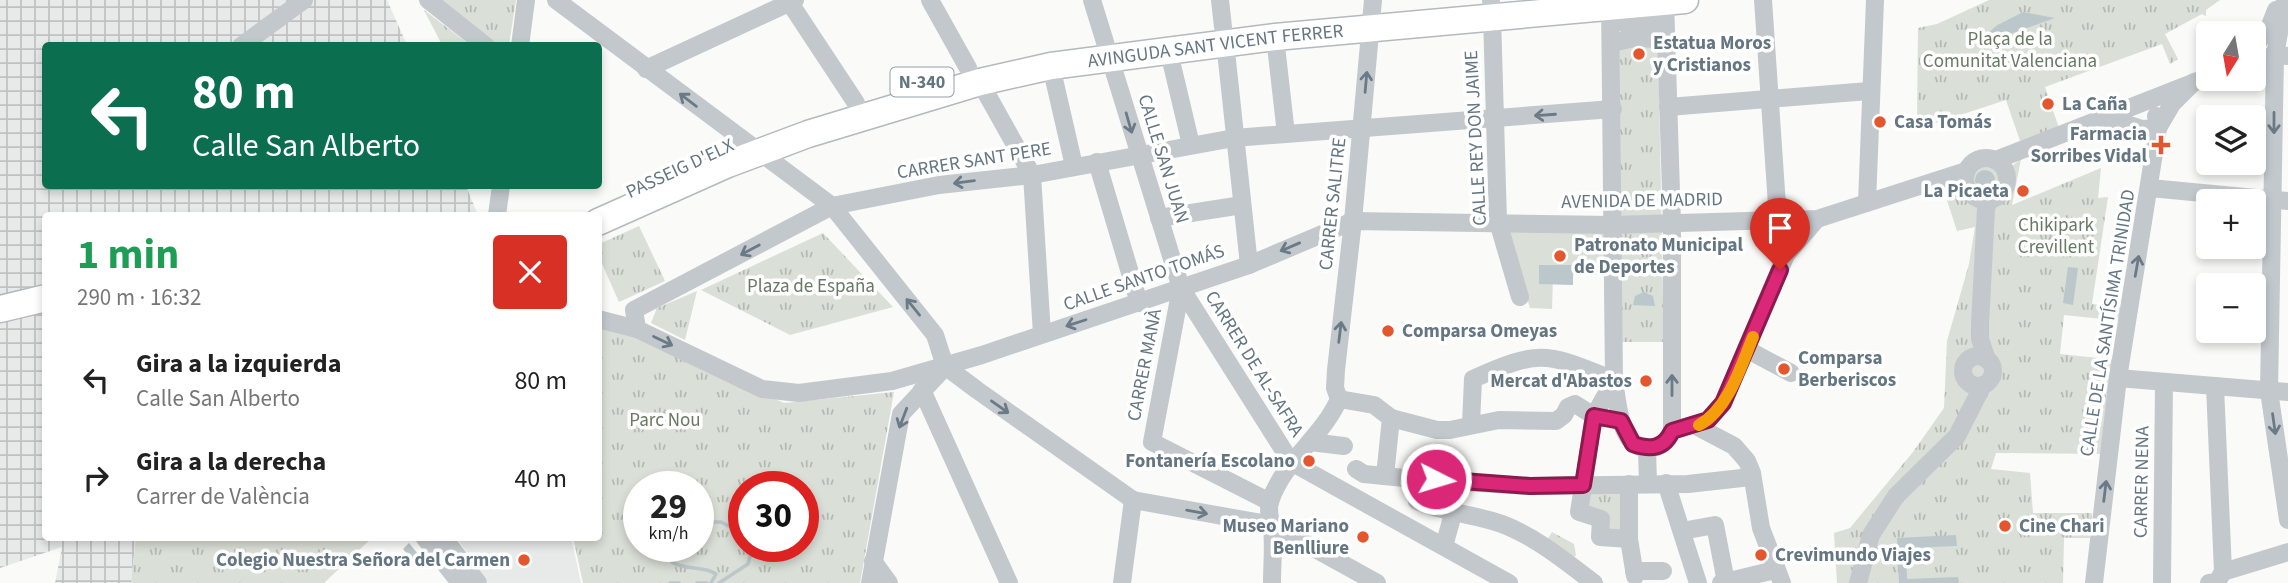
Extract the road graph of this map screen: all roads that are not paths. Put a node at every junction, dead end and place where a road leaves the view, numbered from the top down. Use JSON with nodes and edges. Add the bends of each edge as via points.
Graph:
{"nodes":[{"id":1,"x":304,"y":0,"type":"edge"},
{"id":2,"x":428,"y":0,"type":"edge"},
{"id":3,"x":526,"y":0,"type":"edge"},
{"id":4,"x":556,"y":0,"type":"edge"},
{"id":5,"x":930,"y":0,"type":"edge"},
{"id":6,"x":1092,"y":0,"type":"edge"},
{"id":7,"x":1220,"y":0,"type":"edge"},
{"id":8,"x":1763,"y":0,"type":"edge"},
{"id":9,"x":1875,"y":0,"type":"edge"},
{"id":10,"x":2282,"y":0,"type":"edge"},
{"id":11,"x":790,"y":1,"type":"edge"},
{"id":12,"x":1495,"y":4,"type":"edge"},
{"id":13,"x":1670,"y":4,"type":"edge"},
{"id":14,"x":1610,"y":8,"type":"edge"},
{"id":15,"x":1372,"y":13,"type":"edge"},
{"id":16,"x":2269,"y":28,"type":"junction"},
{"id":17,"x":2266,"y":32,"type":"edge"},
{"id":18,"x":1224,"y":34,"type":"junction"},
{"id":19,"x":1275,"y":37,"type":"junction"},
{"id":20,"x":602,"y":41,"type":"edge"},
{"id":21,"x":1666,"y":41,"type":"junction"},
{"id":22,"x":246,"y":42,"type":"edge"},
{"id":23,"x":481,"y":42,"type":"edge"},
{"id":24,"x":521,"y":42,"type":"edge"},
{"id":25,"x":1612,"y":43,"type":"junction"},
{"id":26,"x":1168,"y":48,"type":"junction"},
{"id":27,"x":1108,"y":49,"type":"junction"},
{"id":28,"x":2281,"y":56,"type":"edge"},
{"id":29,"x":1051,"y":66,"type":"junction"},
{"id":30,"x":646,"y":69,"type":"junction"},
{"id":31,"x":974,"y":75,"type":"junction"},
{"id":32,"x":2196,"y":82,"type":"edge"},
{"id":33,"x":2196,"y":84,"type":"edge"},
{"id":34,"x":1869,"y":91,"type":"junction"},
{"id":35,"x":1769,"y":99,"type":"junction"},
{"id":36,"x":2153,"y":99,"type":"junction"},
{"id":37,"x":856,"y":103,"type":"junction"},
{"id":38,"x":1668,"y":107,"type":"junction"},
{"id":39,"x":1613,"y":110,"type":"junction"},
{"id":40,"x":2105,"y":117,"type":"junction"},
{"id":41,"x":1495,"y":119,"type":"junction"},
{"id":42,"x":1362,"y":127,"type":"junction"},
{"id":43,"x":2158,"y":128,"type":"junction"},
{"id":44,"x":1286,"y":134,"type":"junction"},
{"id":45,"x":1234,"y":138,"type":"junction"},
{"id":46,"x":792,"y":140,"type":"junction"},
{"id":47,"x":1191,"y":145,"type":"junction"},
{"id":48,"x":758,"y":151,"type":"junction"},
{"id":49,"x":1138,"y":154,"type":"junction"},
{"id":50,"x":1996,"y":160,"type":"junction"},
{"id":51,"x":1097,"y":162,"type":"junction"},
{"id":52,"x":1074,"y":166,"type":"junction"},
{"id":53,"x":1966,"y":171,"type":"junction"},
{"id":54,"x":1032,"y":174,"type":"junction"},
{"id":55,"x":794,"y":180,"type":"junction"},
{"id":56,"x":2150,"y":188,"type":"junction"},
{"id":57,"x":501,"y":189,"type":"edge"},
{"id":58,"x":1989,"y":199,"type":"junction"},
{"id":59,"x":2281,"y":201,"type":"edge"},
{"id":60,"x":1867,"y":202,"type":"junction"},
{"id":61,"x":1242,"y":205,"type":"junction"},
{"id":62,"x":832,"y":206,"type":"junction"},
{"id":63,"x":497,"y":212,"type":"edge"},
{"id":64,"x":587,"y":212,"type":"edge"},
{"id":65,"x":1159,"y":218,"type":"junction"},
{"id":66,"x":1817,"y":219,"type":"junction"},
{"id":67,"x":602,"y":220,"type":"edge"},
{"id":68,"x":1778,"y":220,"type":"junction"},
{"id":69,"x":1353,"y":221,"type":"junction"},
{"id":70,"x":1498,"y":222,"type":"junction"},
{"id":71,"x":1671,"y":224,"type":"junction"},
{"id":72,"x":1612,"y":225,"type":"junction"},
{"id":73,"x":1250,"y":265,"type":"junction"},
{"id":74,"x":1181,"y":288,"type":"junction"},
{"id":75,"x":1520,"y":297,"type":"dead end"},
{"id":76,"x":42,"y":299,"type":"edge"},
{"id":77,"x":1139,"y":303,"type":"junction"},
{"id":78,"x":42,"y":304,"type":"edge"},
{"id":79,"x":5,"y":308,"type":"edge"},
{"id":80,"x":602,"y":320,"type":"edge"},
{"id":81,"x":637,"y":329,"type":"junction"},
{"id":82,"x":1042,"y":334,"type":"junction"},
{"id":83,"x":1748,"y":350,"type":"junction"},
{"id":84,"x":1979,"y":359,"type":"junction"},
{"id":85,"x":945,"y":366,"type":"junction"},
{"id":86,"x":1791,"y":373,"type":"dead end"},
{"id":87,"x":2118,"y":378,"type":"junction"},
{"id":88,"x":1614,"y":380,"type":"junction"},
{"id":89,"x":2164,"y":382,"type":"junction"},
{"id":90,"x":1976,"y":385,"type":"junction"},
{"id":91,"x":2215,"y":386,"type":"junction"},
{"id":92,"x":922,"y":390,"type":"junction"},
{"id":93,"x":2269,"y":391,"type":"junction"},
{"id":94,"x":2288,"y":392,"type":"edge"},
{"id":95,"x":1339,"y":399,"type":"junction"},
{"id":96,"x":1594,"y":416,"type":"junction"},
{"id":97,"x":1391,"y":418,"type":"junction"},
{"id":98,"x":1621,"y":421,"type":"junction"},
{"id":99,"x":1471,"y":424,"type":"junction"},
{"id":100,"x":1696,"y":426,"type":"junction"},
{"id":101,"x":1672,"y":431,"type":"junction"},
{"id":102,"x":1310,"y":442,"type":"junction"},
{"id":103,"x":1344,"y":446,"type":"dead end"},
{"id":104,"x":1646,"y":446,"type":"junction"},
{"id":105,"x":1291,"y":462,"type":"junction"},
{"id":106,"x":1356,"y":469,"type":"dead end"},
{"id":107,"x":1385,"y":476,"type":"junction"},
{"id":108,"x":1751,"y":477,"type":"junction"},
{"id":109,"x":1419,"y":478,"type":"junction"},
{"id":110,"x":1629,"y":484,"type":"junction"},
{"id":111,"x":1657,"y":484,"type":"junction"},
{"id":112,"x":1583,"y":485,"type":"junction"},
{"id":113,"x":1133,"y":500,"type":"junction"},
{"id":114,"x":1270,"y":502,"type":"junction"},
{"id":115,"x":1453,"y":514,"type":"junction"},
{"id":116,"x":2288,"y":520,"type":"edge"},
{"id":117,"x":1272,"y":525,"type":"junction"},
{"id":118,"x":1682,"y":531,"type":"junction"},
{"id":119,"x":1629,"y":540,"type":"junction"},
{"id":120,"x":427,"y":541,"type":"edge"},
{"id":121,"x":446,"y":541,"type":"edge"},
{"id":122,"x":1444,"y":546,"type":"junction"},
{"id":123,"x":2288,"y":552,"type":"edge"},
{"id":124,"x":873,"y":561,"type":"junction"},
{"id":125,"x":1663,"y":570,"type":"dead end"},
{"id":126,"x":1778,"y":577,"type":"edge"},
{"id":127,"x":2216,"y":577,"type":"edge"},
{"id":128,"x":1724,"y":582,"type":"edge"},
{"id":129,"x":460,"y":583,"type":"edge"},
{"id":130,"x":478,"y":583,"type":"edge"},
{"id":131,"x":870,"y":583,"type":"edge"},
{"id":132,"x":890,"y":583,"type":"edge"},
{"id":133,"x":1009,"y":583,"type":"edge"},
{"id":134,"x":1122,"y":583,"type":"edge"},
{"id":135,"x":1272,"y":583,"type":"edge"},
{"id":136,"x":1377,"y":583,"type":"edge"},
{"id":137,"x":1509,"y":583,"type":"edge"},
{"id":138,"x":1594,"y":583,"type":"edge"},
{"id":139,"x":1698,"y":583,"type":"edge"},
{"id":140,"x":1858,"y":583,"type":"edge"},
{"id":141,"x":2094,"y":583,"type":"edge"},
{"id":142,"x":2162,"y":583,"type":"edge"}],
"edges":[{"from":1,"to":22,"type":"street"},
{"from":2,"to":23,"type":"street"},
{"from":3,"to":24,"type":"street"},
{"from":4,"to":20,"type":"street"},
{"from":5,"to":31,"type":"street"},
{"from":6,"to":27,"type":"street","name":"CALLE SAN JUAN"},
{"from":7,"to":18,"type":"street"},
{"from":8,"to":35,"type":"street"},
{"from":9,"to":34,"type":"street"},
{"from":10,"to":16,"type":"street"},
{"from":10,"to":28,"type":"street"},
{"from":11,"to":30,"type":"street"},
{"from":11,"to":37,"type":"street"},
{"from":12,"to":14,"type":"highway","name":"AVINGUDA SANT VICENT FERRER","number":"N-340"},
{"from":12,"to":15,"type":"highway","name":"AVINGUDA SANT VICENT FERRER","number":"N-340"},
{"from":12,"to":41,"type":"street","name":"CALLE REY DON JAIME"},
{"from":13,"to":14,"type":"highway","name":"AVINGUDA SANT VICENT FERRER","number":"N-340"},
{"from":13,"to":21,"type":"street"},
{"from":14,"to":25,"type":"street"},
{"from":15,"to":18,"type":"highway","name":"AVINGUDA SANT VICENT FERRER","number":"N-340"},
{"from":15,"to":19,"type":"highway","name":"AVINGUDA SANT VICENT FERRER","number":"N-340"},
{"from":42,"to":15,"type":"street","name":"CARRER SALITRE","one_way":true},
{"from":16,"to":17,"type":"street"},
{"from":16,"to":28,"type":"street"},
{"from":18,"to":19,"type":"highway","name":"AVINGUDA SANT VICENT FERRER","number":"N-340"},
{"from":18,"to":26,"type":"highway","name":"AVINGUDA SANT VICENT FERRER","number":"N-340"},
{"from":18,"to":27,"type":"highway","name":"AVINGUDA SANT VICENT FERRER","number":"N-340"},
{"from":18,"to":45,"type":"street"},
{"from":19,"to":44,"type":"street"},
{"from":20,"to":30,"type":"street"},
{"from":21,"to":25,"type":"street","via":[[1639,37]]},
{"from":21,"to":38,"type":"street"},
{"from":25,"to":39,"type":"street"},
{"from":26,"to":27,"type":"highway","name":"AVINGUDA SANT VICENT FERRER","number":"N-340"},
{"from":26,"to":47,"type":"street"},
{"from":27,"to":29,"type":"highway","name":"AVINGUDA SANT VICENT FERRER","number":"N-340"},
{"from":27,"to":31,"type":"highway","name":"AVINGUDA SANT VICENT FERRER","number":"N-340"},
{"from":27,"to":49,"type":"street","name":"CALLE SAN JUAN","one_way":true},
{"from":28,"to":59,"type":"street","one_way":true},
{"from":29,"to":31,"type":"highway","name":"AVINGUDA SANT VICENT FERRER","number":"N-340"},
{"from":29,"to":52,"type":"street"},
{"from":48,"to":30,"type":"street","one_way":true},
{"from":31,"to":37,"type":"highway","name":"AVINGUDA SANT VICENT FERRER","number":"N-340"},
{"from":31,"to":46,"type":"highway","name":"AVINGUDA SANT VICENT FERRER","number":"N-340"},
{"from":31,"to":54,"type":"street"},
{"from":32,"to":36,"type":"street"},
{"from":33,"to":43,"type":"street","name":"CALLE DE LA SANTÍSIMA TRINIDAD","via":[[2172,104]]},
{"from":34,"to":35,"type":"street"},
{"from":34,"to":60,"type":"street"},
{"from":35,"to":38,"type":"street"},
{"from":35,"to":68,"type":"street"},
{"from":36,"to":40,"type":"street"},
{"from":36,"to":43,"type":"street"},
{"from":37,"to":48,"type":"highway","name":"AVINGUDA SANT VICENT FERRER","number":"N-340"},
{"from":38,"to":71,"type":"street"},
{"from":39,"to":41,"type":"street","name":"CARRER SANT PERE","one_way":true},
{"from":39,"to":72,"type":"street"},
{"from":40,"to":43,"type":"street","via":[[2142,129]]},
{"from":40,"to":50,"type":"street"},
{"from":41,"to":42,"type":"street","name":"CARRER SANT PERE"},
{"from":41,"to":70,"type":"street","name":"CALLE REY DON JAIME"},
{"from":42,"to":44,"type":"street","name":"CARRER SANT PERE"},
{"from":42,"to":69,"type":"street","name":"CARRER SALITRE"},
{"from":43,"to":56,"type":"street","name":"CALLE DE LA SANTÍSIMA TRINIDAD"},
{"from":44,"to":45,"type":"street","name":"CARRER SANT PERE"},
{"from":45,"to":47,"type":"street","name":"CARRER SANT PERE"},
{"from":45,"to":61,"type":"street"},
{"from":46,"to":48,"type":"highway","name":"AVINGUDA SANT VICENT FERRER","number":"N-340"},
{"from":46,"to":55,"type":"street","via":[[788,160]]},
{"from":47,"to":49,"type":"street","name":"CARRER SANT PERE"},
{"from":48,"to":55,"type":"street"},
{"from":48,"to":64,"type":"highway","name":"PASSEIG D'ELX","number":"N-340"},
{"from":48,"to":67,"type":"highway","name":"PASSEIG D'ELX","number":"N-340"},
{"from":49,"to":51,"type":"street","name":"CARRER SANT PERE"},
{"from":49,"to":65,"type":"street","name":"CALLE SAN JUAN"},
{"from":50,"to":53,"type":"street","via":[[1975,160]]},
{"from":50,"to":58,"type":"street","via":[[2005,170],[2006,184],[1999,195]]},
{"from":51,"to":52,"type":"street","name":"CARRER SANT PERE"},
{"from":51,"to":77,"type":"street"},
{"from":52,"to":54,"type":"street","name":"CARRER SANT PERE"},
{"from":53,"to":58,"type":"street","via":[[1968,191],[1979,199]]},
{"from":53,"to":60,"type":"street","name":"AVENIDA DE MADRID"},
{"from":54,"to":62,"type":"street","name":"CARRER SANT PERE","one_way":true,"via":[[939,185]]},
{"from":54,"to":82,"type":"street"},
{"from":55,"to":62,"type":"street"},
{"from":56,"to":59,"type":"street"},
{"from":87,"to":56,"type":"street","name":"CALLE DE LA SANTÍSIMA TRINIDAD","one_way":true},
{"from":57,"to":63,"type":"street"},
{"from":58,"to":84,"type":"street"},
{"from":59,"to":93,"type":"street"},
{"from":60,"to":66,"type":"street","name":"AVENIDA DE MADRID"},
{"from":61,"to":65,"type":"street"},
{"from":61,"to":73,"type":"street"},
{"from":62,"to":81,"type":"street","name":"CARRER SANT PERE","one_way":true,"via":[[634,310]]},
{"from":85,"to":62,"type":"street","one_way":true,"via":[[935,335]]},
{"from":65,"to":74,"type":"street","name":"CALLE SAN JUAN"},
{"from":66,"to":68,"type":"street","name":"AVENIDA DE MADRID"},
{"from":66,"to":83,"type":"street","via":[[1786,255]]},
{"from":68,"to":71,"type":"street","name":"AVENIDA DE MADRID"},
{"from":69,"to":70,"type":"street","name":"AVENIDA DE MADRID"},
{"from":69,"to":73,"type":"street","name":"CALLE SANTO TOMÁS","one_way":true},
{"from":95,"to":69,"type":"street","name":"CARRER SALITRE","one_way":true,"via":[[1335,382]]},
{"from":70,"to":72,"type":"street","name":"AVENIDA DE MADRID"},
{"from":70,"to":75,"type":"street","name":"CALLE REY DON JAIME"},
{"from":71,"to":72,"type":"street","name":"AVENIDA DE MADRID"},
{"from":101,"to":71,"type":"street","one_way":true},
{"from":72,"to":88,"type":"street"},
{"from":73,"to":74,"type":"street","name":"CALLE SANTO TOMÁS"},
{"from":74,"to":77,"type":"street","name":"CALLE SANTO TOMÁS"},
{"from":74,"to":105,"type":"street","name":"CARRER DE AL-SAFRA"},
{"from":74,"to":114,"type":"street","name":"CARRER MANÀ","via":[[1152,442]]},
{"from":76,"to":79,"type":"highway"},
{"from":77,"to":82,"type":"street","name":"CALLE SANTO TOMÁS","one_way":true},
{"from":78,"to":79,"type":"highway"},
{"from":80,"to":81,"type":"street","name":"CALLE SANTO TOMÁS"},
{"from":81,"to":85,"type":"street","name":"CALLE SANTO TOMÁS","one_way":true,"via":[[777,393],[892,381]]},
{"from":82,"to":85,"type":"street","name":"CALLE SANTO TOMÁS"},
{"from":83,"to":86,"type":"street"},
{"from":83,"to":100,"type":"street","via":[[1723,403]]},
{"from":84,"to":90,"type":"street","via":[[1963,370]]},
{"from":84,"to":90,"type":"street","via":[[1993,371],[1990,380]]},
{"from":85,"to":92,"type":"street"},
{"from":85,"to":113,"type":"street","one_way":true},
{"from":87,"to":89,"type":"street"},
{"from":141,"to":87,"type":"street","name":"CALLE DE LA SANTÍSIMA TRINIDAD","one_way":true},
{"from":88,"to":96,"type":"street"},
{"from":88,"to":98,"type":"street"},
{"from":88,"to":99,"type":"street","via":[[1552,356],[1521,360],[1473,379]]},
{"from":89,"to":91,"type":"street"},
{"from":89,"to":142,"type":"street","name":"CARRER NENA"},
{"from":90,"to":140,"type":"street","via":[[1972,407],[1957,436],[1896,496],[1871,536]]},
{"from":91,"to":93,"type":"street"},
{"from":91,"to":127,"type":"street"},
{"from":92,"to":124,"type":"street","one_way":true,"via":[[901,414]]},
{"from":92,"to":133,"type":"street"},
{"from":93,"to":94,"type":"street"},
{"from":93,"to":116,"type":"street","one_way":true},
{"from":95,"to":97,"type":"street","via":[[1374,405]]},
{"from":95,"to":102,"type":"street"},
{"from":96,"to":98,"type":"street"},
{"from":96,"to":99,"type":"street","via":[[1575,404],[1556,421],[1509,419]]},
{"from":96,"to":112,"type":"street"},
{"from":97,"to":99,"type":"street","via":[[1443,430]]},
{"from":97,"to":107,"type":"street"},
{"from":98,"to":104,"type":"street"},
{"from":100,"to":101,"type":"street"},
{"from":100,"to":108,"type":"street","via":[[1734,446],[1747,461]]},
{"from":101,"to":104,"type":"street","via":[[1668,440]]},
{"from":102,"to":103,"type":"street"},
{"from":102,"to":105,"type":"street"},
{"from":104,"to":111,"type":"street"},
{"from":105,"to":114,"type":"street"},
{"from":105,"to":122,"type":"street"},
{"from":106,"to":107,"type":"street"},
{"from":107,"to":109,"type":"street"},
{"from":108,"to":111,"type":"street"},
{"from":108,"to":126,"type":"street","via":[[1761,528]]},
{"from":109,"to":112,"type":"street"},
{"from":109,"to":115,"type":"street","via":[[1417,501]]},
{"from":110,"to":111,"type":"street"},
{"from":110,"to":112,"type":"street"},
{"from":110,"to":119,"type":"street"},
{"from":111,"to":118,"type":"street"},
{"from":112,"to":119,"type":"street","via":[[1579,512],[1601,519],[1600,537]]},
{"from":113,"to":117,"type":"street","one_way":true},
{"from":113,"to":134,"type":"street"},
{"from":114,"to":117,"type":"street"},
{"from":115,"to":122,"type":"street"},
{"from":115,"to":138,"type":"street","via":[[1501,524],[1546,547]]},
{"from":117,"to":135,"type":"street"},
{"from":117,"to":136,"type":"street"},
{"from":118,"to":128,"type":"street","via":[[1715,525]]},
{"from":118,"to":139,"type":"street"},
{"from":119,"to":125,"type":"street","via":[[1635,573]]},
{"from":120,"to":129,"type":"street"},
{"from":121,"to":130,"type":"street"},
{"from":122,"to":137,"type":"street"},
{"from":123,"to":127,"type":"street"},
{"from":124,"to":131,"type":"street"},
{"from":124,"to":132,"type":"street"},
{"from":126,"to":128,"type":"street"}]}
